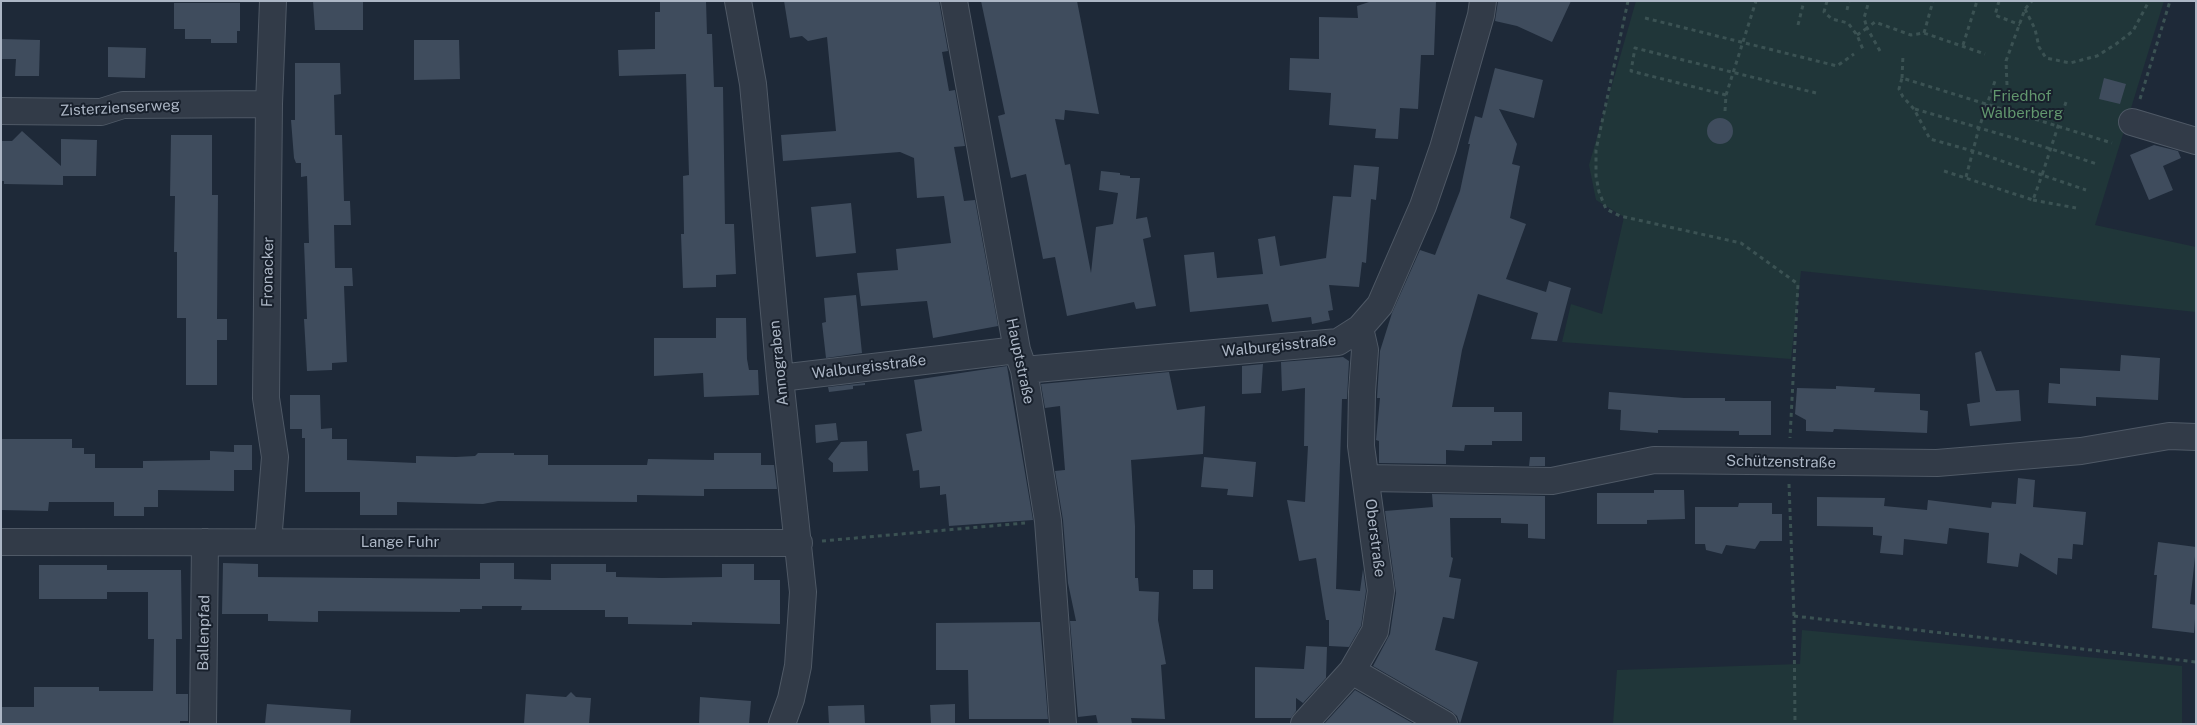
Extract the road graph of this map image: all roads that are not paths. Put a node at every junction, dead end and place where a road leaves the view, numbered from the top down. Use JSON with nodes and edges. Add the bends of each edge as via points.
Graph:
{"nodes":[{"id":1,"x":273,"y":1,"type":"edge"},
{"id":2,"x":738,"y":1,"type":"edge"},
{"id":3,"x":954,"y":1,"type":"edge"},
{"id":4,"x":1483,"y":1,"type":"edge"},
{"id":5,"x":269,"y":104,"type":"junction"},
{"id":6,"x":1,"y":111,"type":"edge"},
{"id":7,"x":2132,"y":122,"type":"road end"},
{"id":8,"x":2196,"y":141,"type":"edge"},
{"id":9,"x":1360,"y":328,"type":"junction"},
{"id":10,"x":1020,"y":360,"type":"junction"},
{"id":11,"x":780,"y":378,"type":"junction"},
{"id":12,"x":2196,"y":437,"type":"edge"},
{"id":13,"x":1367,"y":478,"type":"junction"},
{"id":14,"x":1,"y":542,"type":"edge"},
{"id":15,"x":205,"y":542,"type":"junction"},
{"id":16,"x":268,"y":542,"type":"junction"},
{"id":17,"x":799,"y":543,"type":"junction"},
{"id":18,"x":1352,"y":671,"type":"junction"},
{"id":19,"x":203,"y":724,"type":"edge"},
{"id":20,"x":782,"y":724,"type":"edge"},
{"id":21,"x":1063,"y":724,"type":"edge"},
{"id":22,"x":1304,"y":724,"type":"edge"},
{"id":23,"x":1444,"y":724,"type":"edge"}],
"edges":[{"from":1,"to":5,"type":"street","name":"Fronacker"},
{"from":2,"to":11,"type":"street","name":"Annograben","via":[[753,84]]},
{"from":3,"to":10,"type":"street","name":"Hauptstraße"},
{"from":4,"to":9,"type":"street","name":"Walburgisstraße","via":[[1443,148],[1423,206],[1380,305]]},
{"from":5,"to":6,"type":"street","name":"Zisterzienserweg","via":[[123,105],[101,112]]},
{"from":5,"to":16,"type":"street","name":"Fronacker","via":[[266,398],[275,457]]},
{"from":7,"to":8,"type":"street"},
{"from":9,"to":10,"type":"street","name":"Walburgisstraße","via":[[1338,342]]},
{"from":9,"to":13,"type":"street","name":"Oberstraße","via":[[1365,350],[1361,446]]},
{"from":10,"to":11,"type":"street","name":"Walburgisstraße"},
{"from":10,"to":21,"type":"street","name":"Hauptstraße","via":[[1048,521]]},
{"from":11,"to":17,"type":"street","name":"Annograben"},
{"from":12,"to":13,"type":"street","name":"Schützenstraße","via":[[2169,436],[2081,451],[1937,463],[1654,460],[1552,481]]},
{"from":13,"to":18,"type":"street","name":"Oberstraße","via":[[1381,591],[1375,631]]},
{"from":14,"to":15,"type":"street","name":"Lange Fuhr"},
{"from":15,"to":16,"type":"street","name":"Lange Fuhr"},
{"from":15,"to":19,"type":"street","name":"Ballenpfad"},
{"from":16,"to":17,"type":"street","name":"Lange Fuhr"},
{"from":17,"to":20,"type":"street","name":"Annograben","via":[[802,630],[791,699]]},
{"from":18,"to":22,"type":"street","name":"Oberstraße"},
{"from":18,"to":23,"type":"street"}]}
